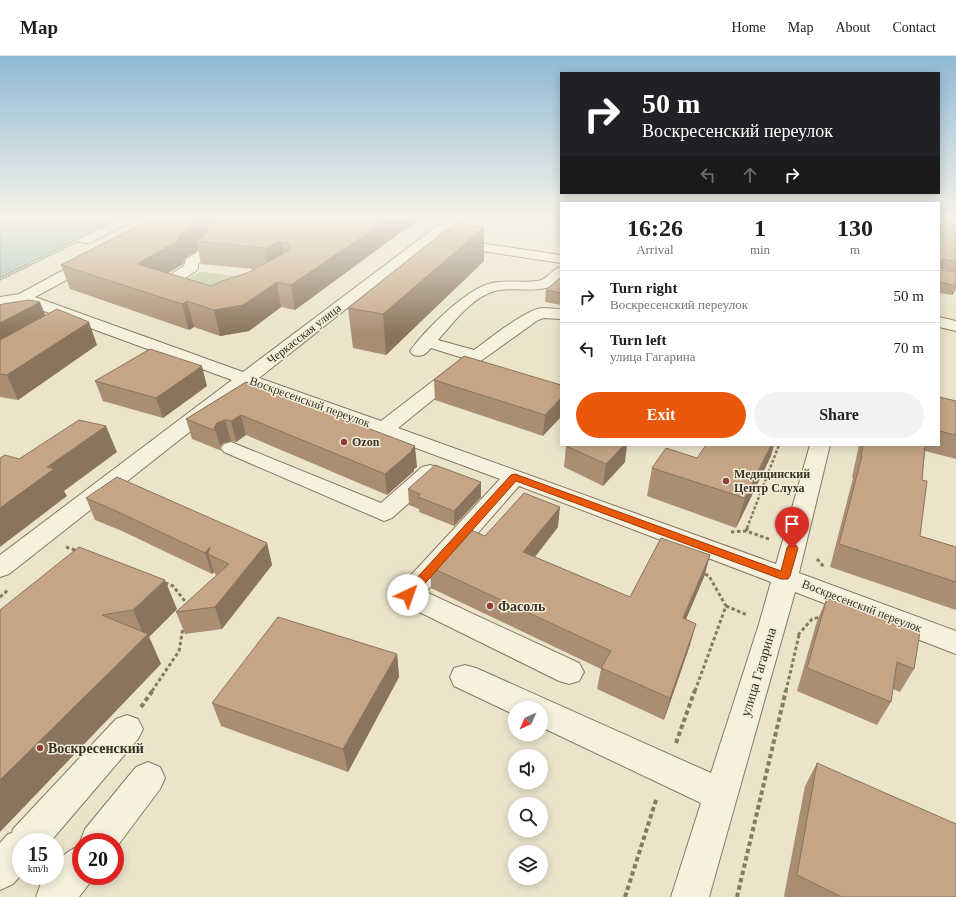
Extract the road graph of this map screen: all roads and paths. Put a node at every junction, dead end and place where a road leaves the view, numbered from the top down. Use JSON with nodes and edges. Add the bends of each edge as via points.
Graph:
{"nodes":[{"id":1,"x":48,"y":256,"type":"edge"},
{"id":2,"x":101,"y":256,"type":"edge"},
{"id":3,"x":201,"y":256,"type":"edge"},
{"id":4,"x":404,"y":256,"type":"edge"},
{"id":5,"x":542,"y":256,"type":"edge"},
{"id":6,"x":560,"y":259,"type":"edge"},
{"id":7,"x":560,"y":272,"type":"edge"},
{"id":8,"x":0,"y":280,"type":"edge"},
{"id":9,"x":188,"y":296,"type":"edge"},
{"id":10,"x":29,"y":300,"type":"junction"},
{"id":11,"x":0,"y":302,"type":"edge"},
{"id":12,"x":560,"y":314,"type":"edge"},
{"id":13,"x":7,"y":316,"type":"edge"},
{"id":14,"x":76,"y":317,"type":"junction"},
{"id":15,"x":940,"y":322,"type":"edge"},
{"id":16,"x":956,"y":326,"type":"edge"},
{"id":17,"x":57,"y":327,"type":"edge"},
{"id":18,"x":476,"y":356,"type":"junction"},
{"id":19,"x":247,"y":378,"type":"junction"},
{"id":20,"x":384,"y":429,"type":"junction"},
{"id":21,"x":779,"y":446,"type":"edge"},
{"id":22,"x":820,"y":446,"type":"edge"},
{"id":23,"x":231,"y":448,"type":"dead end"},
{"id":24,"x":450,"y":453,"type":"junction"},
{"id":25,"x":515,"y":477,"type":"junction"},
{"id":26,"x":746,"y":531,"type":"dead end"},
{"id":27,"x":62,"y":546,"type":"dead end"},
{"id":28,"x":84,"y":554,"type":"edge"},
{"id":29,"x":0,"y":568,"type":"edge"},
{"id":30,"x":709,"y":576,"type":"edge"},
{"id":31,"x":785,"y":576,"type":"junction"},
{"id":32,"x":158,"y":580,"type":"edge"},
{"id":33,"x":726,"y":606,"type":"junction"},
{"id":34,"x":186,"y":612,"type":"edge"},
{"id":35,"x":824,"y":617,"type":"edge"},
{"id":36,"x":185,"y":620,"type":"edge"},
{"id":37,"x":786,"y":630,"type":"junction"},
{"id":38,"x":956,"y":643,"type":"edge"},
{"id":39,"x":569,"y":672,"type":"dead end"},
{"id":40,"x":465,"y":677,"type":"dead end"},
{"id":41,"x":517,"y":701,"type":"edge"},
{"id":42,"x":548,"y":715,"type":"edge"},
{"id":43,"x":127,"y":729,"type":"joint"},
{"id":44,"x":666,"y":769,"type":"junction"},
{"id":45,"x":148,"y":778,"type":"dead end"},
{"id":46,"x":721,"y":795,"type":"junction"},
{"id":47,"x":34,"y":833,"type":"edge"},
{"id":48,"x":105,"y":833,"type":"edge"},
{"id":49,"x":12,"y":857,"type":"edge"},
{"id":50,"x":0,"y":871,"type":"edge"},
{"id":51,"x":72,"y":875,"type":"edge"},
{"id":52,"x":55,"y":897,"type":"edge"},
{"id":53,"x":625,"y":897,"type":"edge"},
{"id":54,"x":690,"y":897,"type":"edge"},
{"id":55,"x":737,"y":897,"type":"edge"}],
"edges":[{"from":1,"to":8,"type":"path"},
{"from":2,"to":10,"type":"street"},
{"from":3,"to":9,"type":"street","via":[[192,262],[191,268],[165,284],[168,290]]},
{"from":4,"to":19,"type":"street","name":"Черкасская улица"},
{"from":5,"to":6,"type":"street"},
{"from":7,"to":18,"type":"street","via":[[556,277],[540,284],[494,286],[478,292],[424,347]]},
{"from":10,"to":11,"type":"street"},
{"from":10,"to":13,"type":"street"},
{"from":10,"to":14,"type":"street","name":"Воскресенский переулок"},
{"from":12,"to":18,"type":"street","via":[[542,313],[532,317]]},
{"from":14,"to":17,"type":"street"},
{"from":14,"to":19,"type":"street","name":"Воскресенский переулок"},
{"from":15,"to":16,"type":"street"},
{"from":18,"to":20,"type":"street"},
{"from":19,"to":20,"type":"street","name":"Воскресенский переулок"},
{"from":19,"to":29,"type":"street","name":"Черкасская улица"},
{"from":20,"to":24,"type":"street","name":"Воскресенский переулок"},
{"from":21,"to":26,"type":"path"},
{"from":22,"to":31,"type":"street","name":"улица Гагарина"},
{"from":23,"to":24,"type":"street","via":[[384,513]]},
{"from":24,"to":25,"type":"street","name":"Воскресенский переулок"},
{"from":25,"to":31,"type":"street","name":"Воскресенский переулок"},
{"from":25,"to":39,"type":"street","via":[[408,595]]},
{"from":27,"to":28,"type":"path"},
{"from":30,"to":33,"type":"path"},
{"from":31,"to":37,"type":"street","name":"улица Гагарина"},
{"from":31,"to":38,"type":"street","name":"Воскресенский переулок"},
{"from":32,"to":34,"type":"path","via":[[173,586],[188,605]]},
{"from":33,"to":37,"type":"path"},
{"from":33,"to":44,"type":"path"},
{"from":35,"to":37,"type":"path"},
{"from":36,"to":43,"type":"path","via":[[179,651]]},
{"from":37,"to":46,"type":"street","name":"улица Гагарина"},
{"from":37,"to":55,"type":"path"},
{"from":40,"to":41,"type":"street"},
{"from":42,"to":44,"type":"street"},
{"from":43,"to":47,"type":"street"},
{"from":44,"to":46,"type":"street"},
{"from":44,"to":53,"type":"path"},
{"from":45,"to":48,"type":"street"},
{"from":46,"to":54,"type":"street","name":"улица Гагарина"},
{"from":49,"to":50,"type":"street"},
{"from":51,"to":52,"type":"street"}]}
